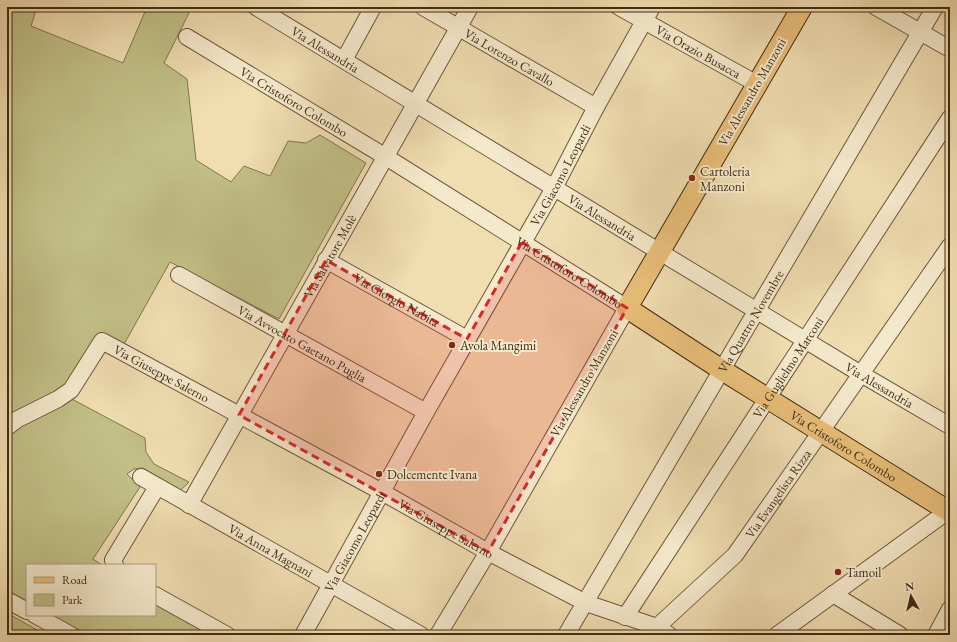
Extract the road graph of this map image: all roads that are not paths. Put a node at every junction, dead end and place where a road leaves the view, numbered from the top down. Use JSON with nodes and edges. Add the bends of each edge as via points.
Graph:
{"nodes":[{"id":1,"x":256,"y":7,"type":"edge"},
{"id":2,"x":373,"y":7,"type":"edge"},
{"id":3,"x":423,"y":7,"type":"edge"},
{"id":4,"x":470,"y":7,"type":"edge"},
{"id":5,"x":619,"y":7,"type":"edge"},
{"id":6,"x":652,"y":7,"type":"edge"},
{"id":7,"x":802,"y":7,"type":"edge"},
{"id":8,"x":876,"y":7,"type":"edge"},
{"id":9,"x":935,"y":7,"type":"edge"},
{"id":10,"x":644,"y":21,"type":"junction"},
{"id":11,"x":458,"y":27,"type":"junction"},
{"id":12,"x":920,"y":32,"type":"junction"},
{"id":13,"x":187,"y":37,"type":"dead end"},
{"id":14,"x":950,"y":49,"type":"edge"},
{"id":15,"x":344,"y":60,"type":"junction"},
{"id":16,"x":757,"y":84,"type":"junction"},
{"id":17,"x":416,"y":104,"type":"junction"},
{"id":18,"x":596,"y":107,"type":"junction"},
{"id":19,"x":950,"y":118,"type":"edge"},
{"id":20,"x":386,"y":157,"type":"junction"},
{"id":21,"x":554,"y":188,"type":"junction"},
{"id":22,"x":522,"y":242,"type":"junction"},
{"id":23,"x":950,"y":246,"type":"edge"},
{"id":24,"x":659,"y":252,"type":"junction"},
{"id":25,"x":326,"y":260,"type":"junction"},
{"id":26,"x":179,"y":275,"type":"dead end"},
{"id":27,"x":627,"y":308,"type":"junction"},
{"id":28,"x":756,"y":310,"type":"junction"},
{"id":29,"x":284,"y":334,"type":"junction"},
{"id":30,"x":467,"y":339,"type":"junction"},
{"id":31,"x":805,"y":340,"type":"junction"},
{"id":32,"x":722,"y":370,"type":"junction"},
{"id":33,"x":861,"y":374,"type":"junction"},
{"id":34,"x":768,"y":398,"type":"junction"},
{"id":35,"x":426,"y":412,"type":"junction"},
{"id":36,"x":239,"y":415,"type":"junction"},
{"id":37,"x":950,"y":426,"type":"edge"},
{"id":38,"x":7,"y":427,"type":"edge"},
{"id":39,"x":822,"y":432,"type":"junction"},
{"id":40,"x":141,"y":477,"type":"dead end"},
{"id":41,"x":157,"y":487,"type":"junction"},
{"id":42,"x":382,"y":492,"type":"junction"},
{"id":43,"x":189,"y":504,"type":"junction"},
{"id":44,"x":950,"y":510,"type":"edge"},
{"id":45,"x":488,"y":552,"type":"junction"},
{"id":46,"x":114,"y":563,"type":"edge"},
{"id":47,"x":331,"y":584,"type":"junction"},
{"id":48,"x":833,"y":594,"type":"junction"},
{"id":49,"x":156,"y":596,"type":"edge"},
{"id":50,"x":7,"y":600,"type":"edge"},
{"id":51,"x":586,"y":603,"type":"junction"},
{"id":52,"x":950,"y":609,"type":"edge"},
{"id":53,"x":26,"y":610,"type":"edge"},
{"id":54,"x":37,"y":616,"type":"edge"},
{"id":55,"x":625,"y":617,"type":"junction"},
{"id":56,"x":663,"y":631,"type":"edge"},
{"id":57,"x":71,"y":635,"type":"edge"},
{"id":58,"x":227,"y":635,"type":"edge"},
{"id":59,"x":303,"y":635,"type":"edge"},
{"id":60,"x":421,"y":635,"type":"edge"},
{"id":61,"x":438,"y":635,"type":"edge"},
{"id":62,"x":566,"y":635,"type":"edge"},
{"id":63,"x":777,"y":635,"type":"edge"},
{"id":64,"x":900,"y":635,"type":"edge"},
{"id":65,"x":936,"y":635,"type":"edge"}],
"edges":[{"from":1,"to":15,"type":"street","name":"Via Alessandria"},
{"from":2,"to":15,"type":"street"},
{"from":3,"to":11,"type":"street","name":"Via Lorenzo Cavallo"},
{"from":4,"to":11,"type":"street","name":"Via Salvatore Molè"},
{"from":5,"to":10,"type":"street","name":"Via Orazio Busacca"},
{"from":6,"to":10,"type":"street","name":"Via Giacomo Leopardi"},
{"from":7,"to":16,"type":"main road","name":"Via Alessandro Manzoni"},
{"from":8,"to":12,"type":"street"},
{"from":9,"to":12,"type":"street","name":"Via Quattro Novembre"},
{"from":10,"to":16,"type":"street","name":"Via Orazio Busacca"},
{"from":10,"to":18,"type":"street","name":"Via Giacomo Leopardi"},
{"from":11,"to":17,"type":"street","name":"Via Salvatore Molè"},
{"from":11,"to":18,"type":"street","name":"Via Lorenzo Cavallo"},
{"from":12,"to":14,"type":"street"},
{"from":12,"to":28,"type":"street","name":"Via Quattro Novembre"},
{"from":13,"to":20,"type":"street","name":"Via Cristoforo Colombo"},
{"from":15,"to":17,"type":"street","name":"Via Alessandria"},
{"from":16,"to":24,"type":"main road","name":"Via Alessandro Manzoni"},
{"from":17,"to":20,"type":"street","name":"Via Salvatore Molè"},
{"from":17,"to":21,"type":"street","name":"Via Alessandria"},
{"from":18,"to":21,"type":"street","name":"Via Giacomo Leopardi"},
{"from":19,"to":31,"type":"street","name":"Via Guglielmo Marconi"},
{"from":20,"to":22,"type":"street","name":"Via Cristoforo Colombo"},
{"from":20,"to":25,"type":"street","name":"Via Salvatore Molè"},
{"from":21,"to":22,"type":"street","name":"Via Giacomo Leopardi"},
{"from":21,"to":24,"type":"street","name":"Via Alessandria"},
{"from":22,"to":27,"type":"street","name":"Via Cristoforo Colombo"},
{"from":22,"to":30,"type":"street","name":"Via Giacomo Leopardi"},
{"from":23,"to":33,"type":"street","name":"Via Evangelista Rizza"},
{"from":24,"to":27,"type":"main road","name":"Via Alessandro Manzoni"},
{"from":24,"to":28,"type":"street","name":"Via Alessandria"},
{"from":25,"to":29,"type":"street","name":"Via Salvatore Molè"},
{"from":25,"to":30,"type":"street","name":"Via Giorgio Nabita"},
{"from":26,"to":29,"type":"street","name":"Via Avvocato Gaetano Puglia"},
{"from":27,"to":32,"type":"main road","name":"Via Cristoforo Colombo"},
{"from":27,"to":45,"type":"street","name":"Via Alessandro Manzoni"},
{"from":28,"to":31,"type":"street","name":"Via Alessandria"},
{"from":28,"to":32,"type":"street","name":"Via Quattro Novembre"},
{"from":29,"to":35,"type":"street","name":"Via Avvocato Gaetano Puglia"},
{"from":29,"to":36,"type":"street","name":"Via Salvatore Molè"},
{"from":30,"to":35,"type":"street","name":"Via Giacomo Leopardi"},
{"from":31,"to":33,"type":"street","name":"Via Alessandria"},
{"from":31,"to":34,"type":"street","name":"Via Guglielmo Marconi"},
{"from":32,"to":34,"type":"main road","name":"Via Cristoforo Colombo"},
{"from":32,"to":51,"type":"street","name":"Via Quattro Novembre"},
{"from":33,"to":37,"type":"street","name":"Via Alessandria"},
{"from":33,"to":39,"type":"street","name":"Via Evangelista Rizza"},
{"from":34,"to":39,"type":"main road","name":"Via Cristoforo Colombo"},
{"from":34,"to":55,"type":"street","name":"Via Guglielmo Marconi"},
{"from":35,"to":42,"type":"street","name":"Via Giacomo Leopardi"},
{"from":36,"to":38,"type":"street","name":"Via Giuseppe Salerno","via":[[102,341],[71,390]]},
{"from":36,"to":42,"type":"street","name":"Via Giuseppe Salerno"},
{"from":36,"to":43,"type":"street","name":"Via Salvatore Molè"},
{"from":39,"to":44,"type":"main road","name":"Via Cristoforo Colombo"},
{"from":39,"to":56,"type":"street","name":"Via Evangelista Rizza","via":[[735,555]]},
{"from":40,"to":41,"type":"street","name":"Via Anna Magnani"},
{"from":41,"to":43,"type":"street","name":"Via Anna Magnani"},
{"from":41,"to":46,"type":"street"},
{"from":42,"to":45,"type":"street","name":"Via Giuseppe Salerno"},
{"from":42,"to":47,"type":"street","name":"Via Giacomo Leopardi"},
{"from":43,"to":47,"type":"street","name":"Via Anna Magnani"},
{"from":44,"to":48,"type":"street"},
{"from":45,"to":51,"type":"street","name":"Via Giuseppe Salerno"},
{"from":45,"to":61,"type":"street","name":"Via Alessandro Manzoni"},
{"from":47,"to":59,"type":"street","name":"Via Giacomo Leopardi"},
{"from":47,"to":60,"type":"street","name":"Via Anna Magnani"},
{"from":48,"to":63,"type":"street"},
{"from":48,"to":64,"type":"street"},
{"from":49,"to":58,"type":"street"},
{"from":50,"to":53,"type":"street"},
{"from":51,"to":55,"type":"street","name":"Via Giuseppe Salerno"},
{"from":51,"to":62,"type":"street","name":"Via Quattro Novembre"},
{"from":52,"to":65,"type":"street"},
{"from":54,"to":57,"type":"street"},
{"from":55,"to":56,"type":"street","name":"Via Giuseppe Salerno"}]}
